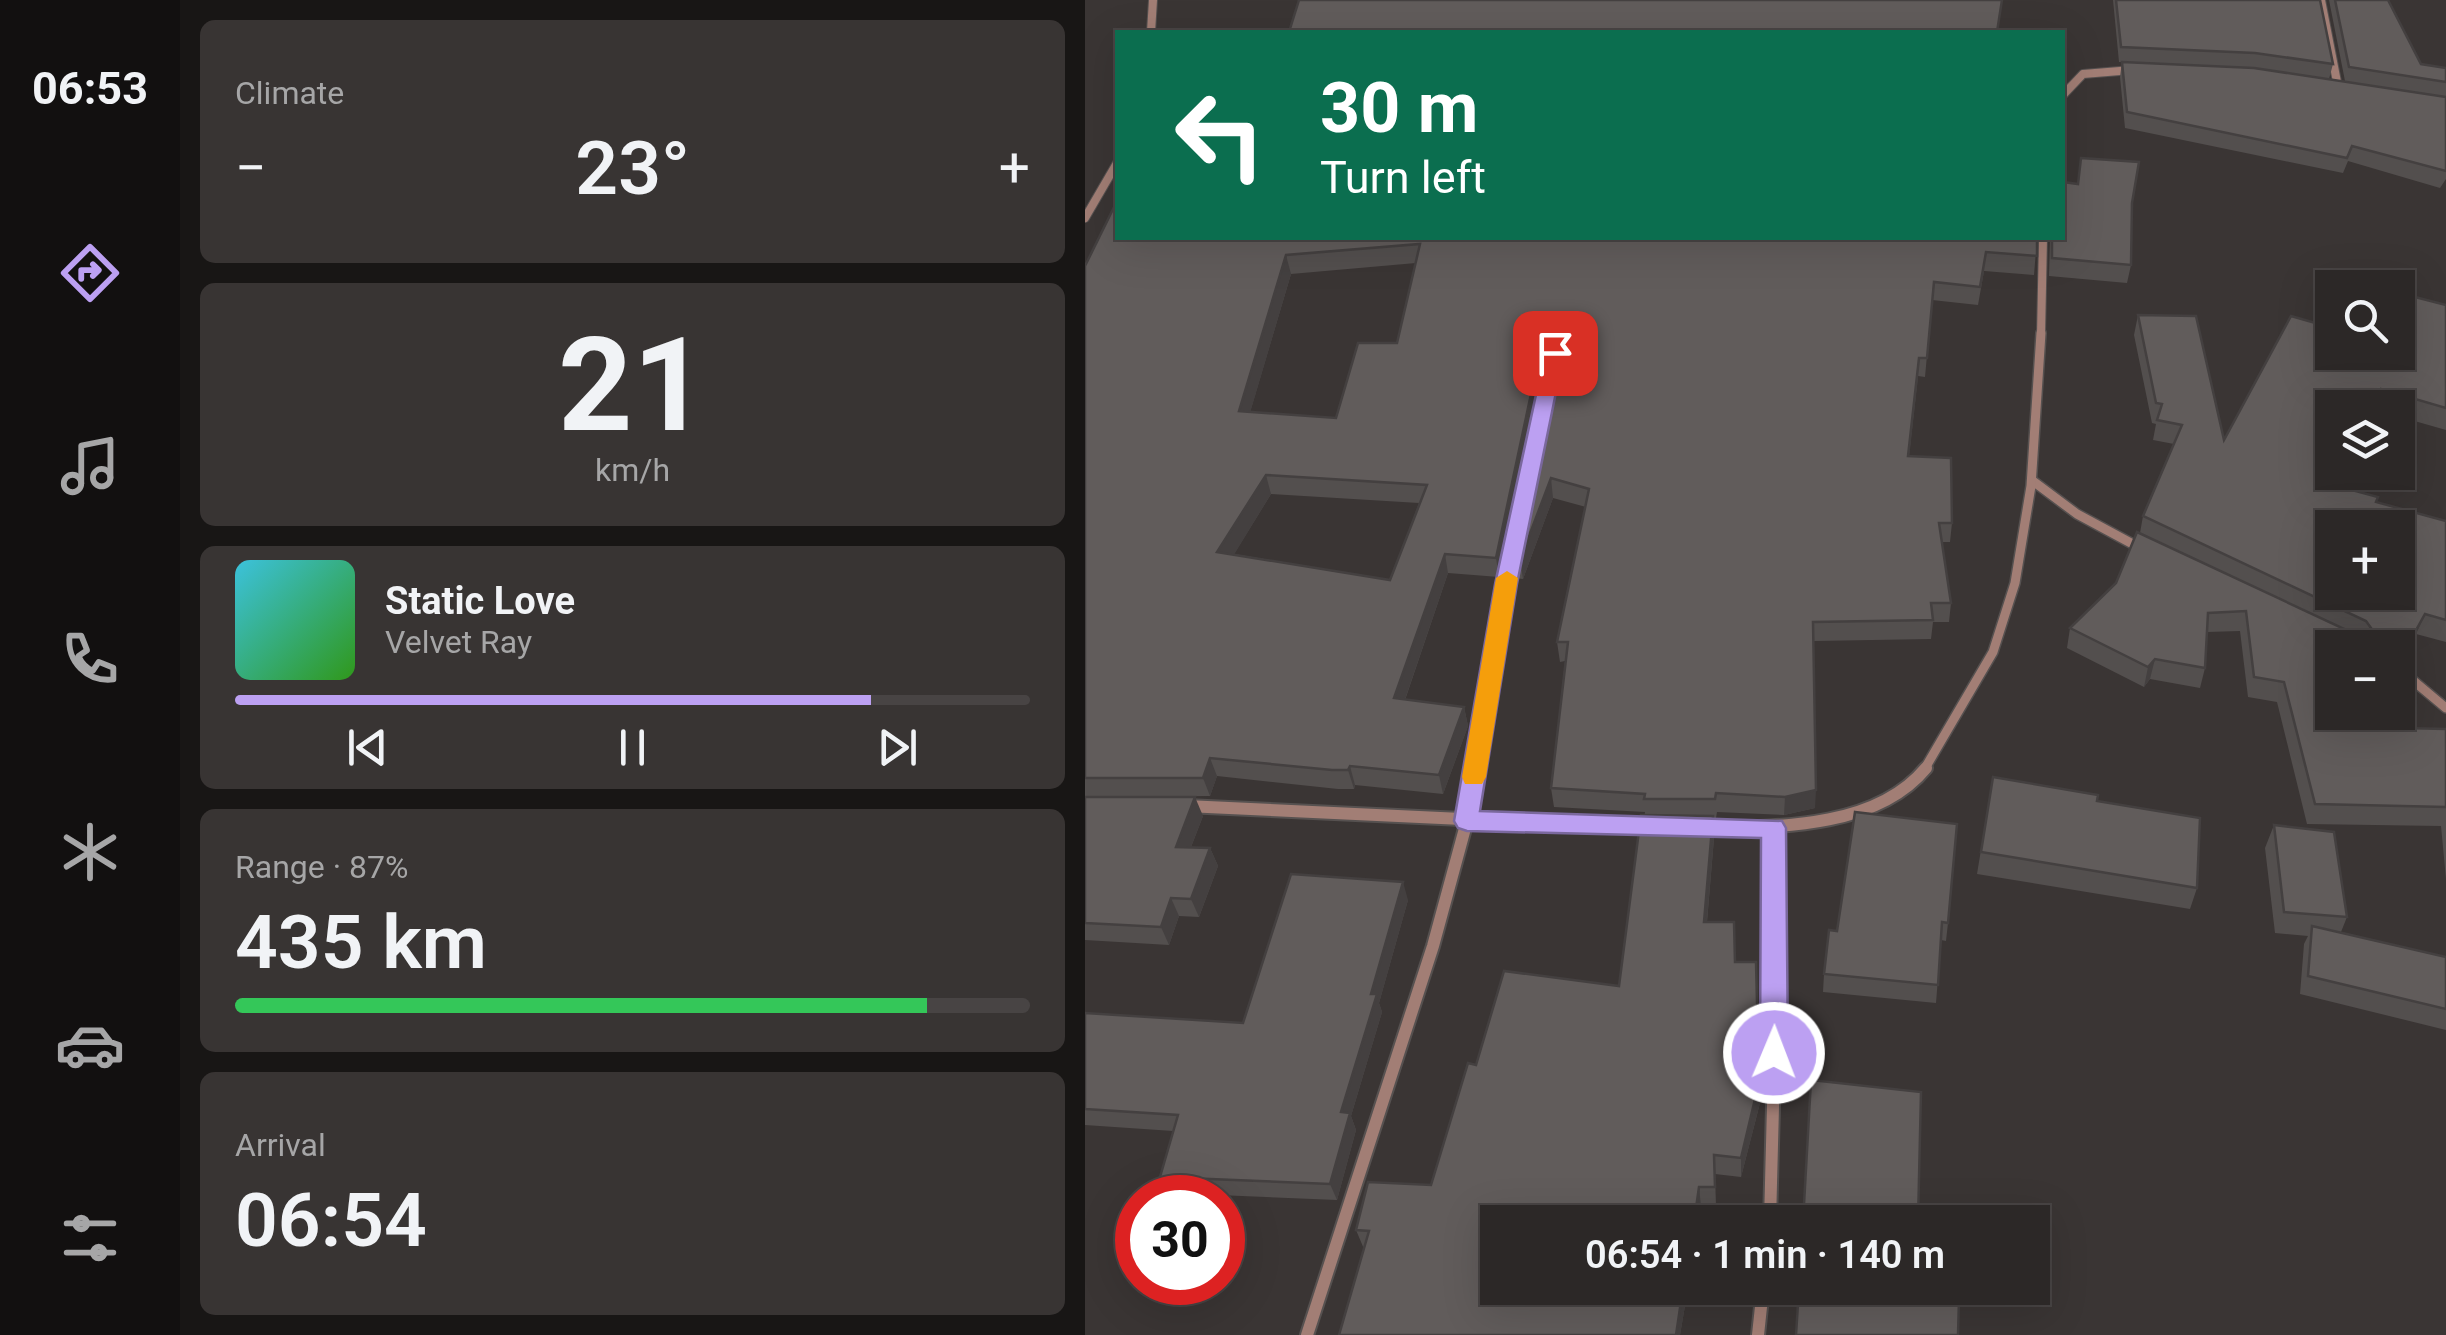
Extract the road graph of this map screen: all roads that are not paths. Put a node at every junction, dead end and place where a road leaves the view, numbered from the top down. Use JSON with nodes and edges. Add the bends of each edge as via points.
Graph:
{"nodes":[{"id":1,"x":1153,"y":0,"type":"edge"},
{"id":2,"x":2321,"y":0,"type":"edge"},
{"id":3,"x":1151,"y":30,"type":"edge"},
{"id":4,"x":2143,"y":70,"type":"edge"},
{"id":5,"x":2321,"y":84,"type":"edge"},
{"id":6,"x":2338,"y":87,"type":"junction"},
{"id":7,"x":2356,"y":90,"type":"edge"},
{"id":8,"x":2065,"y":94,"type":"edge"},
{"id":9,"x":1115,"y":166,"type":"edge"},
{"id":10,"x":1085,"y":218,"type":"edge"},
{"id":11,"x":2043,"y":240,"type":"edge"},
{"id":12,"x":1555,"y":353,"type":"edge"},
{"id":13,"x":2033,"y":480,"type":"junction"},
{"id":14,"x":2159,"y":558,"type":"edge"},
{"id":15,"x":2415,"y":682,"type":"edge"},
{"id":16,"x":2446,"y":708,"type":"edge"},
{"id":17,"x":1165,"y":806,"type":"edge"},
{"id":18,"x":1467,"y":821,"type":"junction"},
{"id":19,"x":1669,"y":828,"type":"edge"},
{"id":20,"x":1687,"y":828,"type":"edge"},
{"id":21,"x":1773,"y":828,"type":"junction"},
{"id":22,"x":1770,"y":1205,"type":"edge"},
{"id":23,"x":1761,"y":1305,"type":"edge"},
{"id":24,"x":1307,"y":1335,"type":"edge"},
{"id":25,"x":1758,"y":1335,"type":"edge"}],
"edges":[{"from":1,"to":3,"type":"street"},
{"from":2,"to":6,"type":"street"},
{"from":4,"to":8,"type":"street","via":[[2083,74]]},
{"from":5,"to":6,"type":"street"},
{"from":6,"to":7,"type":"street"},
{"from":9,"to":10,"type":"street"},
{"from":11,"to":13,"type":"street"},
{"from":12,"to":18,"type":"street","via":[[1506,584]]},
{"from":13,"to":14,"type":"street","via":[[2077,514]]},
{"from":13,"to":21,"type":"street","via":[[2001,634],[1913,782],[1868,806]]},
{"from":15,"to":16,"type":"street"},
{"from":17,"to":18,"type":"street"},
{"from":18,"to":19,"type":"street"},
{"from":18,"to":24,"type":"street"},
{"from":20,"to":21,"type":"street"},
{"from":21,"to":22,"type":"street"},
{"from":23,"to":25,"type":"street"}]}
